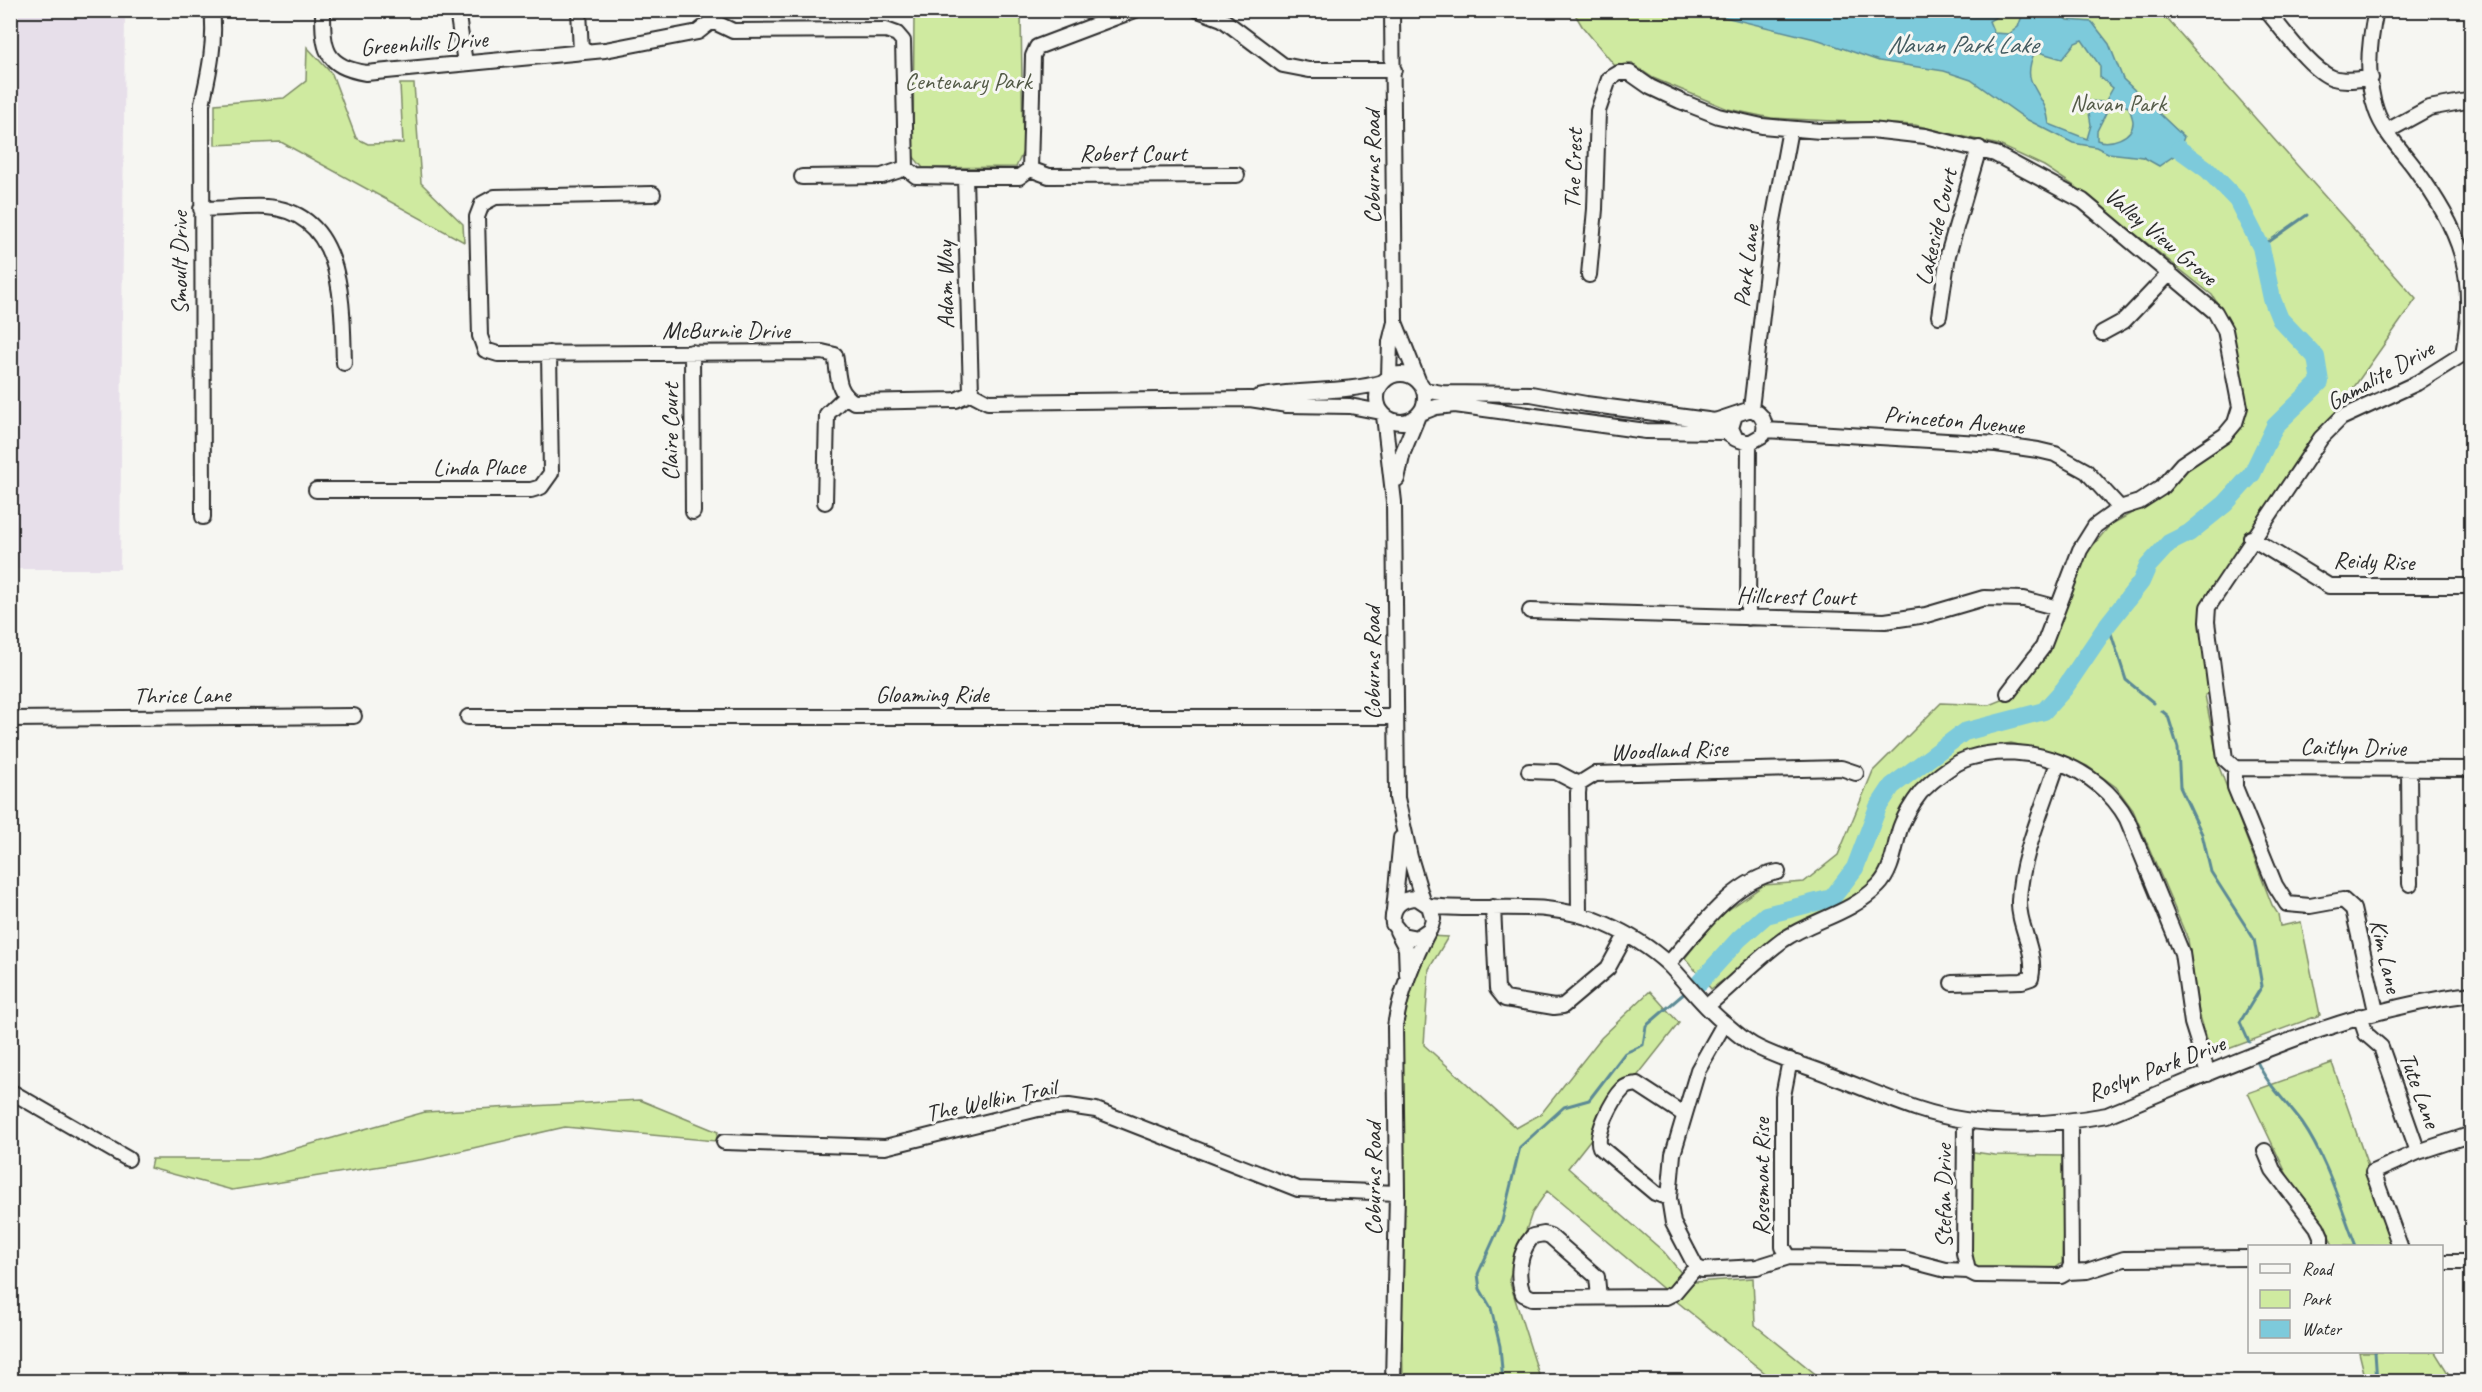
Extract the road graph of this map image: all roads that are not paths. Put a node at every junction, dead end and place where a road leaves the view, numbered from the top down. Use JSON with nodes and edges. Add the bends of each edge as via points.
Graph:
{"nodes":[{"id":1,"x":212,"y":10,"type":"edge"},
{"id":2,"x":323,"y":10,"type":"edge"},
{"id":3,"x":457,"y":10,"type":"edge"},
{"id":4,"x":579,"y":10,"type":"edge"},
{"id":5,"x":1136,"y":10,"type":"edge"},
{"id":6,"x":1198,"y":10,"type":"edge"},
{"id":7,"x":1392,"y":10,"type":"edge"},
{"id":8,"x":2266,"y":10,"type":"edge"},
{"id":9,"x":2376,"y":10,"type":"edge"},
{"id":10,"x":712,"y":16,"type":"edge"},
{"id":11,"x":581,"y":52,"type":"junction"},
{"id":12,"x":465,"y":63,"type":"junction"},
{"id":13,"x":1394,"y":70,"type":"junction"},
{"id":14,"x":1619,"y":73,"type":"joint"},
{"id":15,"x":2371,"y":78,"type":"junction"},
{"id":16,"x":2472,"y":100,"type":"edge"},
{"id":17,"x":1791,"y":129,"type":"junction"},
{"id":18,"x":2387,"y":131,"type":"junction"},
{"id":19,"x":1979,"y":148,"type":"junction"},
{"id":20,"x":906,"y":168,"type":"junction"},
{"id":21,"x":1030,"y":169,"type":"junction"},
{"id":22,"x":1237,"y":175,"type":"dead end"},
{"id":23,"x":802,"y":177,"type":"dead end"},
{"id":24,"x":965,"y":177,"type":"junction"},
{"id":25,"x":653,"y":194,"type":"dead end"},
{"id":26,"x":201,"y":209,"type":"junction"},
{"id":27,"x":2466,"y":246,"type":"edge"},
{"id":28,"x":2170,"y":273,"type":"junction"},
{"id":29,"x":1589,"y":275,"type":"dead end"},
{"id":30,"x":1939,"y":316,"type":"dead end"},
{"id":31,"x":1395,"y":322,"type":"junction"},
{"id":32,"x":2102,"y":333,"type":"dead end"},
{"id":33,"x":692,"y":352,"type":"junction"},
{"id":34,"x":549,"y":353,"type":"junction"},
{"id":35,"x":2467,"y":357,"type":"edge"},
{"id":36,"x":344,"y":363,"type":"dead end"},
{"id":37,"x":1386,"y":380,"type":"junction"},
{"id":38,"x":1421,"y":385,"type":"junction"},
{"id":39,"x":971,"y":393,"type":"junction"},
{"id":40,"x":845,"y":397,"type":"junction"},
{"id":41,"x":1250,"y":399,"type":"junction"},
{"id":42,"x":1751,"y":409,"type":"junction"},
{"id":43,"x":1383,"y":414,"type":"junction"},
{"id":44,"x":1419,"y":415,"type":"junction"},
{"id":45,"x":1735,"y":415,"type":"junction"},
{"id":46,"x":1765,"y":430,"type":"junction"},
{"id":47,"x":1736,"y":438,"type":"junction"},
{"id":48,"x":1749,"y":443,"type":"junction"},
{"id":49,"x":316,"y":490,"type":"dead end"},
{"id":50,"x":825,"y":501,"type":"dead end"},
{"id":51,"x":1394,"y":502,"type":"junction"},
{"id":52,"x":2120,"y":508,"type":"junction"},
{"id":53,"x":693,"y":512,"type":"dead end"},
{"id":54,"x":203,"y":517,"type":"dead end"},
{"id":55,"x":2251,"y":538,"type":"junction"},
{"id":56,"x":2472,"y":586,"type":"edge"},
{"id":57,"x":2058,"y":608,"type":"junction"},
{"id":58,"x":1530,"y":611,"type":"dead end"},
{"id":59,"x":1748,"y":618,"type":"junction"},
{"id":60,"x":2008,"y":693,"type":"dead end"},
{"id":61,"x":354,"y":716,"type":"dead end"},
{"id":62,"x":468,"y":717,"type":"dead end"},
{"id":63,"x":1395,"y":717,"type":"junction"},
{"id":64,"x":10,"y":719,"type":"edge"},
{"id":65,"x":2058,"y":762,"type":"junction"},
{"id":66,"x":2235,"y":768,"type":"junction"},
{"id":67,"x":2472,"y":769,"type":"edge"},
{"id":68,"x":2409,"y":770,"type":"junction"},
{"id":69,"x":1529,"y":771,"type":"dead end"},
{"id":70,"x":1856,"y":773,"type":"dead end"},
{"id":71,"x":1579,"y":784,"type":"junction"},
{"id":72,"x":1402,"y":824,"type":"junction"},
{"id":73,"x":1778,"y":872,"type":"dead end"},
{"id":74,"x":2410,"y":884,"type":"dead end"},
{"id":75,"x":1426,"y":903,"type":"junction"},
{"id":76,"x":2287,"y":904,"type":"joint"},
{"id":77,"x":1493,"y":907,"type":"junction"},
{"id":78,"x":1394,"y":910,"type":"junction"},
{"id":79,"x":1463,"y":910,"type":"junction"},
{"id":80,"x":1579,"y":914,"type":"junction"},
{"id":81,"x":1431,"y":927,"type":"junction"},
{"id":82,"x":1396,"y":930,"type":"junction"},
{"id":83,"x":1626,"y":935,"type":"junction"},
{"id":84,"x":1668,"y":964,"type":"junction"},
{"id":85,"x":1407,"y":977,"type":"junction"},
{"id":86,"x":1952,"y":982,"type":"dead end"},
{"id":87,"x":2472,"y":993,"type":"edge"},
{"id":88,"x":1707,"y":1006,"type":"junction"},
{"id":89,"x":2376,"y":1011,"type":"junction"},
{"id":90,"x":2360,"y":1016,"type":"junction"},
{"id":91,"x":1724,"y":1024,"type":"junction"},
{"id":92,"x":1790,"y":1060,"type":"junction"},
{"id":93,"x":2208,"y":1074,"type":"junction"},
{"id":94,"x":10,"y":1091,"type":"edge"},
{"id":95,"x":1683,"y":1114,"type":"junction"},
{"id":96,"x":1965,"y":1120,"type":"junction"},
{"id":97,"x":2070,"y":1122,"type":"junction"},
{"id":98,"x":2472,"y":1134,"type":"edge"},
{"id":99,"x":724,"y":1142,"type":"dead end"},
{"id":100,"x":2265,"y":1151,"type":"dead end"},
{"id":101,"x":2418,"y":1152,"type":"junction"},
{"id":102,"x":128,"y":1159,"type":"dead end"},
{"id":103,"x":1397,"y":1193,"type":"junction"},
{"id":104,"x":1669,"y":1198,"type":"junction"},
{"id":105,"x":2321,"y":1245,"type":"edge"},
{"id":106,"x":2400,"y":1245,"type":"edge"},
{"id":107,"x":1789,"y":1257,"type":"junction"},
{"id":108,"x":2248,"y":1258,"type":"edge"},
{"id":109,"x":2443,"y":1262,"type":"edge"},
{"id":110,"x":2472,"y":1262,"type":"edge"},
{"id":111,"x":1695,"y":1267,"type":"junction"},
{"id":112,"x":1968,"y":1271,"type":"junction"},
{"id":113,"x":2068,"y":1272,"type":"junction"},
{"id":114,"x":1599,"y":1297,"type":"junction"},
{"id":115,"x":1393,"y":1382,"type":"edge"}],
"edges":[{"from":1,"to":26,"type":"street","name":"Smoult Drive","via":[[211,57],[202,104]]},
{"from":2,"to":12,"type":"street","name":"Greenhills Drive","via":[[323,43],[332,61],[348,70],[366,73]]},
{"from":3,"to":12,"type":"street"},
{"from":4,"to":11,"type":"street"},
{"from":5,"to":21,"type":"street","via":[[1038,47],[1033,56]]},
{"from":6,"to":13,"type":"street","via":[[1222,19],[1283,65],[1309,70]]},
{"from":7,"to":13,"type":"street","name":"Coburns Road"},
{"from":8,"to":15,"type":"street","via":[[2319,71],[2333,78]]},
{"from":9,"to":15,"type":"street","name":"Gamalite Drive","via":[[2369,44]]},
{"from":10,"to":11,"type":"street","name":"Greenhills Drive","via":[[698,32]]},
{"from":10,"to":20,"type":"street","via":[[734,31],[886,30],[897,34],[903,41]]},
{"from":11,"to":12,"type":"street","name":"Greenhills Drive"},
{"from":13,"to":31,"type":"street","name":"Coburns Road"},
{"from":14,"to":17,"type":"street","name":"Valley View Grove","via":[[1630,73],[1650,87],[1718,116]]},
{"from":14,"to":29,"type":"street","name":"The Crest","via":[[1609,79],[1598,111]]},
{"from":15,"to":18,"type":"street","name":"Gamalite Drive","via":[[2376,110]]},
{"from":16,"to":18,"type":"street","via":[[2429,108]]},
{"from":17,"to":19,"type":"street","name":"Valley View Grove","via":[[1882,131]]},
{"from":17,"to":42,"type":"street","name":"Park Lane","via":[[1773,221]]},
{"from":18,"to":27,"type":"street","name":"Gamalite Drive"},
{"from":19,"to":28,"type":"street","name":"Valley View Grove","via":[[2083,201]]},
{"from":19,"to":30,"type":"street","name":"Lakeside Court","via":[[1948,255]]},
{"from":20,"to":23,"type":"street","via":[[882,176]]},
{"from":20,"to":24,"type":"street","via":[[916,176]]},
{"from":21,"to":22,"type":"street","name":"Robert Court","via":[[1049,176]]},
{"from":21,"to":24,"type":"street","via":[[1019,177]]},
{"from":24,"to":39,"type":"street","name":"Adam Way"},
{"from":25,"to":34,"type":"street","name":"McBurnie Drive","via":[[495,197],[482,204],[477,217],[480,336],[485,350],[498,354]]},
{"from":26,"to":36,"type":"street","via":[[267,207],[305,220],[320,236],[334,259],[341,287]]},
{"from":26,"to":54,"type":"street","name":"Smoult Drive"},
{"from":27,"to":35,"type":"street","name":"Gamalite Drive","via":[[2470,291]]},
{"from":28,"to":32,"type":"street","via":[[2124,321]]},
{"from":28,"to":52,"type":"street","name":"Valley View Grove","via":[[2216,312],[2225,330],[2240,406],[2235,423],[2225,435],[2182,464],[2161,488]]},
{"from":31,"to":37,"type":"street","name":"Coburns Road"},
{"from":31,"to":38,"type":"street","name":"Coburns Road"},
{"from":33,"to":34,"type":"street","name":"McBurnie Drive"},
{"from":33,"to":40,"type":"street","name":"McBurnie Drive","via":[[835,355],[838,383]]},
{"from":33,"to":53,"type":"street","name":"Claire Court"},
{"from":34,"to":49,"type":"street","name":"Linda Place","via":[[551,473],[541,488]]},
{"from":35,"to":55,"type":"street","name":"Gamalite Drive","via":[[2341,418],[2320,438]]},
{"from":37,"to":38,"type":"street","via":[[1404,374]]},
{"from":37,"to":41,"type":"street","via":[[1365,388],[1281,392]]},
{"from":37,"to":43,"type":"street","via":[[1377,397]]},
{"from":38,"to":44,"type":"street","via":[[1426,402]]},
{"from":38,"to":45,"type":"street","via":[[1442,393],[1531,394],[1715,421]]},
{"from":39,"to":40,"type":"street","via":[[956,400],[854,402]]},
{"from":39,"to":41,"type":"street","via":[[988,402]]},
{"from":40,"to":50,"type":"street","via":[[826,414]]},
{"from":41,"to":43,"type":"street","via":[[1287,405],[1350,405]]},
{"from":42,"to":45,"type":"street"},
{"from":42,"to":46,"type":"street","via":[[1763,418]]},
{"from":43,"to":44,"type":"street","via":[[1404,423]]},
{"from":43,"to":51,"type":"street","name":"Coburns Road"},
{"from":44,"to":47,"type":"street","via":[[1436,407],[1455,405],[1646,431],[1725,432]]},
{"from":44,"to":51,"type":"street","name":"Coburns Road","via":[[1400,461]]},
{"from":45,"to":47,"type":"street","via":[[1731,428]]},
{"from":46,"to":48,"type":"street","via":[[1759,440]]},
{"from":46,"to":52,"type":"street","name":"Princeton Avenue","via":[[2037,450],[2055,454],[2086,471]]},
{"from":47,"to":48,"type":"street"},
{"from":48,"to":59,"type":"street"},
{"from":51,"to":63,"type":"street","name":"Coburns Road"},
{"from":52,"to":57,"type":"street","name":"Valley View Grove","via":[[2095,526],[2086,538]]},
{"from":55,"to":56,"type":"street","name":"Reidy Rise","via":[[2329,586]]},
{"from":55,"to":66,"type":"street","name":"Gamalite Drive","via":[[2208,607],[2225,759]]},
{"from":57,"to":59,"type":"street","name":"Hillcrest Court","via":[[2024,598],[2004,597],[1885,621]]},
{"from":57,"to":60,"type":"street","name":"Valley View Grove","via":[[2043,647]]},
{"from":58,"to":59,"type":"street","name":"Hillcrest Court"},
{"from":61,"to":64,"type":"street","name":"Thrice Lane"},
{"from":62,"to":63,"type":"street","name":"Gloaming Ride"},
{"from":63,"to":72,"type":"street","name":"Coburns Road","via":[[1397,798]]},
{"from":65,"to":86,"type":"street","via":[[2020,882],[2019,904],[2034,966],[2031,978]]},
{"from":65,"to":88,"type":"street","via":[[2025,754],[1997,753],[1968,758],[1940,775],[1920,793],[1900,829],[1891,866],[1880,885],[1850,909],[1784,940]]},
{"from":65,"to":93,"type":"street","via":[[2075,768],[2106,789],[2127,819],[2182,953],[2192,1023]]},
{"from":66,"to":68,"type":"street","name":"Caitlyn Drive"},
{"from":66,"to":76,"type":"street","name":"Gamalite Drive","via":[[2235,787],[2275,885]]},
{"from":67,"to":68,"type":"street","name":"Caitlyn Drive"},
{"from":68,"to":74,"type":"street"},
{"from":69,"to":71,"type":"street","via":[[1556,772]]},
{"from":70,"to":71,"type":"street","name":"Woodland Rise","via":[[1841,768],[1595,774]]},
{"from":71,"to":80,"type":"street"},
{"from":72,"to":75,"type":"street","name":"Coburns Road"},
{"from":72,"to":78,"type":"street","name":"Coburns Road"},
{"from":73,"to":84,"type":"street","via":[[1758,879],[1725,903]]},
{"from":75,"to":78,"type":"street","via":[[1417,898],[1403,900]]},
{"from":75,"to":79,"type":"street","name":"Roslyn Park Drive"},
{"from":75,"to":81,"type":"street","via":[[1433,919]]},
{"from":76,"to":89,"type":"street","name":"Kim Lane","via":[[2310,906],[2343,900],[2349,904]]},
{"from":77,"to":79,"type":"street","name":"Roslyn Park Drive"},
{"from":77,"to":80,"type":"street","name":"Roslyn Park Drive","via":[[1546,908]]},
{"from":77,"to":83,"type":"street","via":[[1497,989],[1506,999],[1554,1007],[1571,1002],[1608,968]]},
{"from":78,"to":82,"type":"street"},
{"from":79,"to":81,"type":"street","name":"Roslyn Park Drive","via":[[1442,917]]},
{"from":80,"to":83,"type":"street","name":"Roslyn Park Drive"},
{"from":81,"to":82,"type":"street","via":[[1424,934],[1409,938]]},
{"from":81,"to":85,"type":"street","name":"Coburns Road"},
{"from":82,"to":85,"type":"street","name":"Coburns Road","via":[[1406,948]]},
{"from":83,"to":84,"type":"street","name":"Roslyn Park Drive"},
{"from":84,"to":88,"type":"street","name":"Roslyn Park Drive"},
{"from":85,"to":103,"type":"street","name":"Coburns Road","via":[[1395,1027]]},
{"from":87,"to":89,"type":"street","name":"Roslyn Park Drive"},
{"from":88,"to":91,"type":"street","name":"Roslyn Park Drive"},
{"from":89,"to":90,"type":"street","name":"Roslyn Park Drive"},
{"from":90,"to":93,"type":"street","name":"Roslyn Park Drive"},
{"from":90,"to":101,"type":"street","name":"Tute Lane","via":[[2366,1034],[2381,1047]]},
{"from":91,"to":92,"type":"street","name":"Roslyn Park Drive","via":[[1753,1045]]},
{"from":91,"to":95,"type":"street","via":[[1698,1070]]},
{"from":92,"to":96,"type":"street","name":"Roslyn Park Drive","via":[[1920,1110]]},
{"from":92,"to":107,"type":"street","name":"Rosemont Rise","via":[[1783,1096],[1783,1247]]},
{"from":93,"to":97,"type":"street","name":"Roslyn Park Drive","via":[[2107,1114]]},
{"from":94,"to":102,"type":"street"},
{"from":95,"to":104,"type":"street","via":[[1672,1154]]},
{"from":95,"to":104,"type":"street","via":[[1637,1084],[1630,1085],[1623,1089],[1599,1131],[1600,1148],[1655,1193]]},
{"from":96,"to":97,"type":"street","name":"Roslyn Park Drive"},
{"from":96,"to":112,"type":"street","name":"Stefan Drive","via":[[1964,1253]]},
{"from":97,"to":113,"type":"street"},
{"from":98,"to":101,"type":"street"},
{"from":99,"to":103,"type":"street","name":"The Welkin Trail","via":[[885,1147],[1038,1109],[1069,1106],[1096,1110],[1298,1189]]},
{"from":100,"to":105,"type":"street","via":[[2273,1170],[2317,1227]]},
{"from":101,"to":106,"type":"street","via":[[2373,1172]]},
{"from":103,"to":115,"type":"street","name":"Coburns Road"},
{"from":104,"to":111,"type":"street","via":[[1673,1222]]},
{"from":107,"to":111,"type":"street","via":[[1757,1267]]},
{"from":107,"to":112,"type":"street","name":"Rosemont Rise","via":[[1904,1259],[1946,1270]]},
{"from":108,"to":113,"type":"street","name":"Stefan Drive","via":[[2124,1259],[2087,1271]]},
{"from":109,"to":110,"type":"street"},
{"from":111,"to":114,"type":"street","via":[[1666,1297]]},
{"from":112,"to":113,"type":"street","name":"Stefan Drive","via":[[1986,1276],[2061,1276]]},
{"from":114,"to":114,"type":"street","via":[[1597,1276],[1550,1236],[1538,1234],[1530,1240],[1519,1270],[1523,1294],[1532,1298]]}]}
